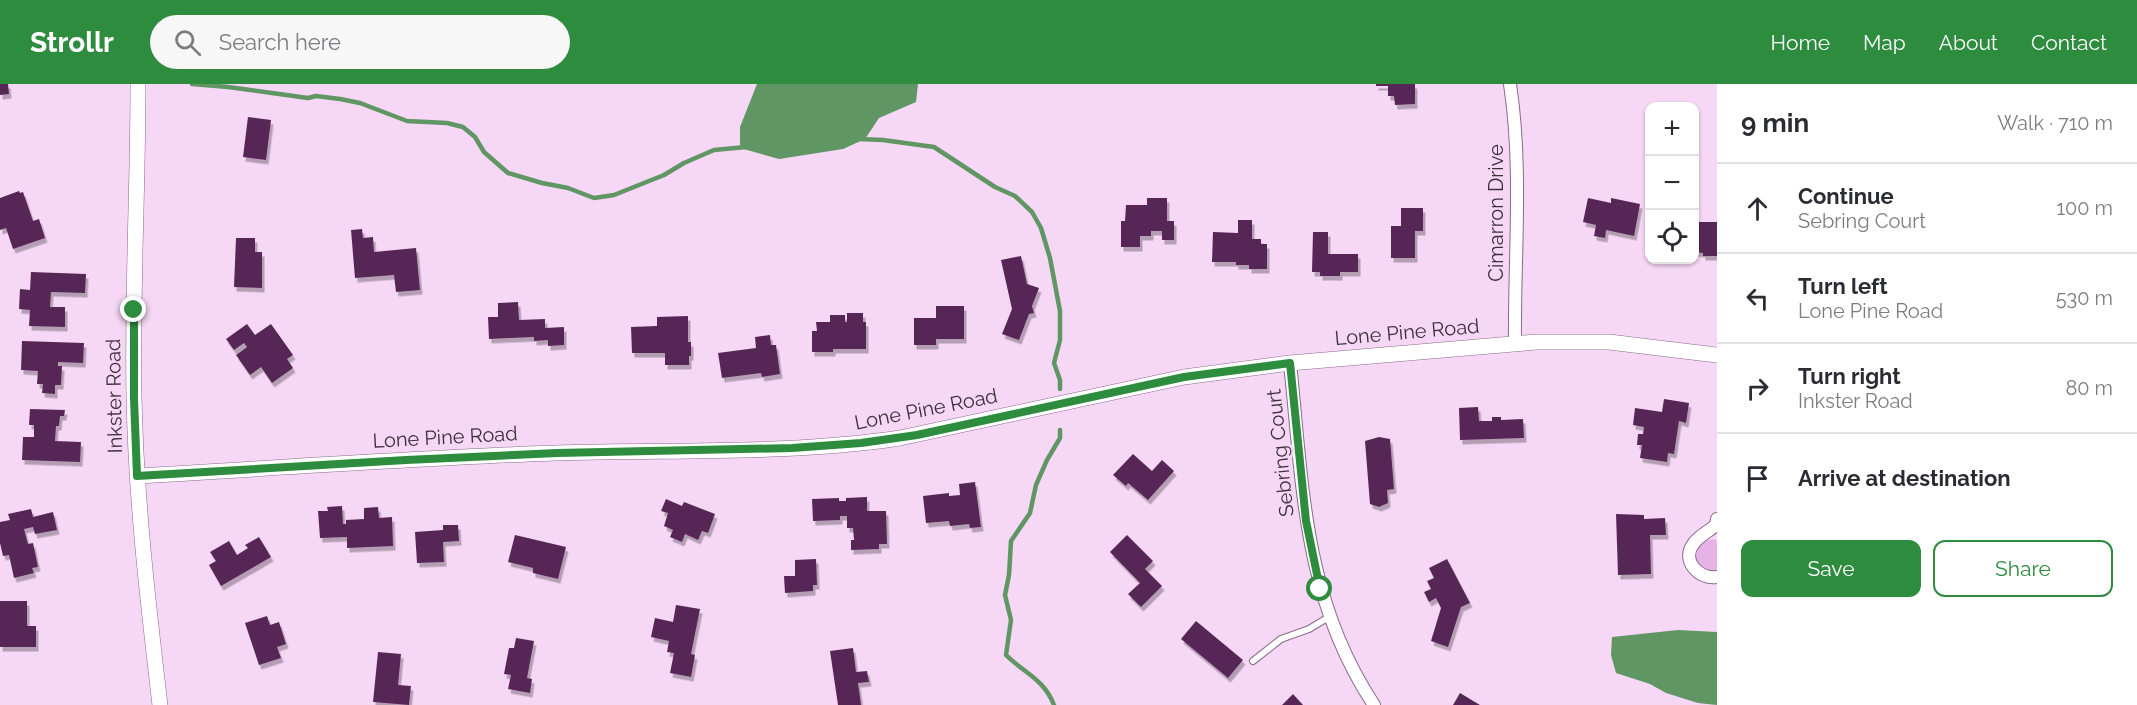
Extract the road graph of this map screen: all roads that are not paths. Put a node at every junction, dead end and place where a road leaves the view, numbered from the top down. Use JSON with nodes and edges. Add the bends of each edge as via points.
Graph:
{"nodes":[{"id":1,"x":138,"y":84,"type":"edge"},
{"id":2,"x":1510,"y":84,"type":"edge"},
{"id":3,"x":1515,"y":343,"type":"junction"},
{"id":4,"x":1717,"y":355,"type":"edge"},
{"id":5,"x":1290,"y":363,"type":"junction"},
{"id":6,"x":137,"y":476,"type":"junction"},
{"id":7,"x":1717,"y":523,"type":"edge"},
{"id":8,"x":1717,"y":577,"type":"edge"},
{"id":9,"x":1329,"y":617,"type":"junction"},
{"id":10,"x":1253,"y":661,"type":"dead end"},
{"id":11,"x":160,"y":705,"type":"edge"},
{"id":12,"x":1374,"y":705,"type":"edge"}],
"edges":[{"from":1,"to":6,"type":"street","name":"Inkster Road","via":[[133,328]]},
{"from":2,"to":3,"type":"street","name":"Cimarron Drive","via":[[1517,175]]},
{"from":3,"to":4,"type":"street","name":"Lone Pine Road","via":[[1609,342]]},
{"from":3,"to":5,"type":"street","name":"Lone Pine Road"},
{"from":5,"to":6,"type":"street","name":"Lone Pine Road","via":[[1184,377],[926,433],[861,443],[557,453]]},
{"from":5,"to":9,"type":"street","name":"Sebring Court","via":[[1308,539]]},
{"from":6,"to":11,"type":"street","name":"Inkster Road"},
{"from":7,"to":8,"type":"street","via":[[1694,542],[1689,554],[1697,573]]},
{"from":9,"to":10,"type":"lane","via":[[1309,630],[1281,639]]},
{"from":9,"to":12,"type":"street","name":"Sebring Court","via":[[1350,665]]}]}
